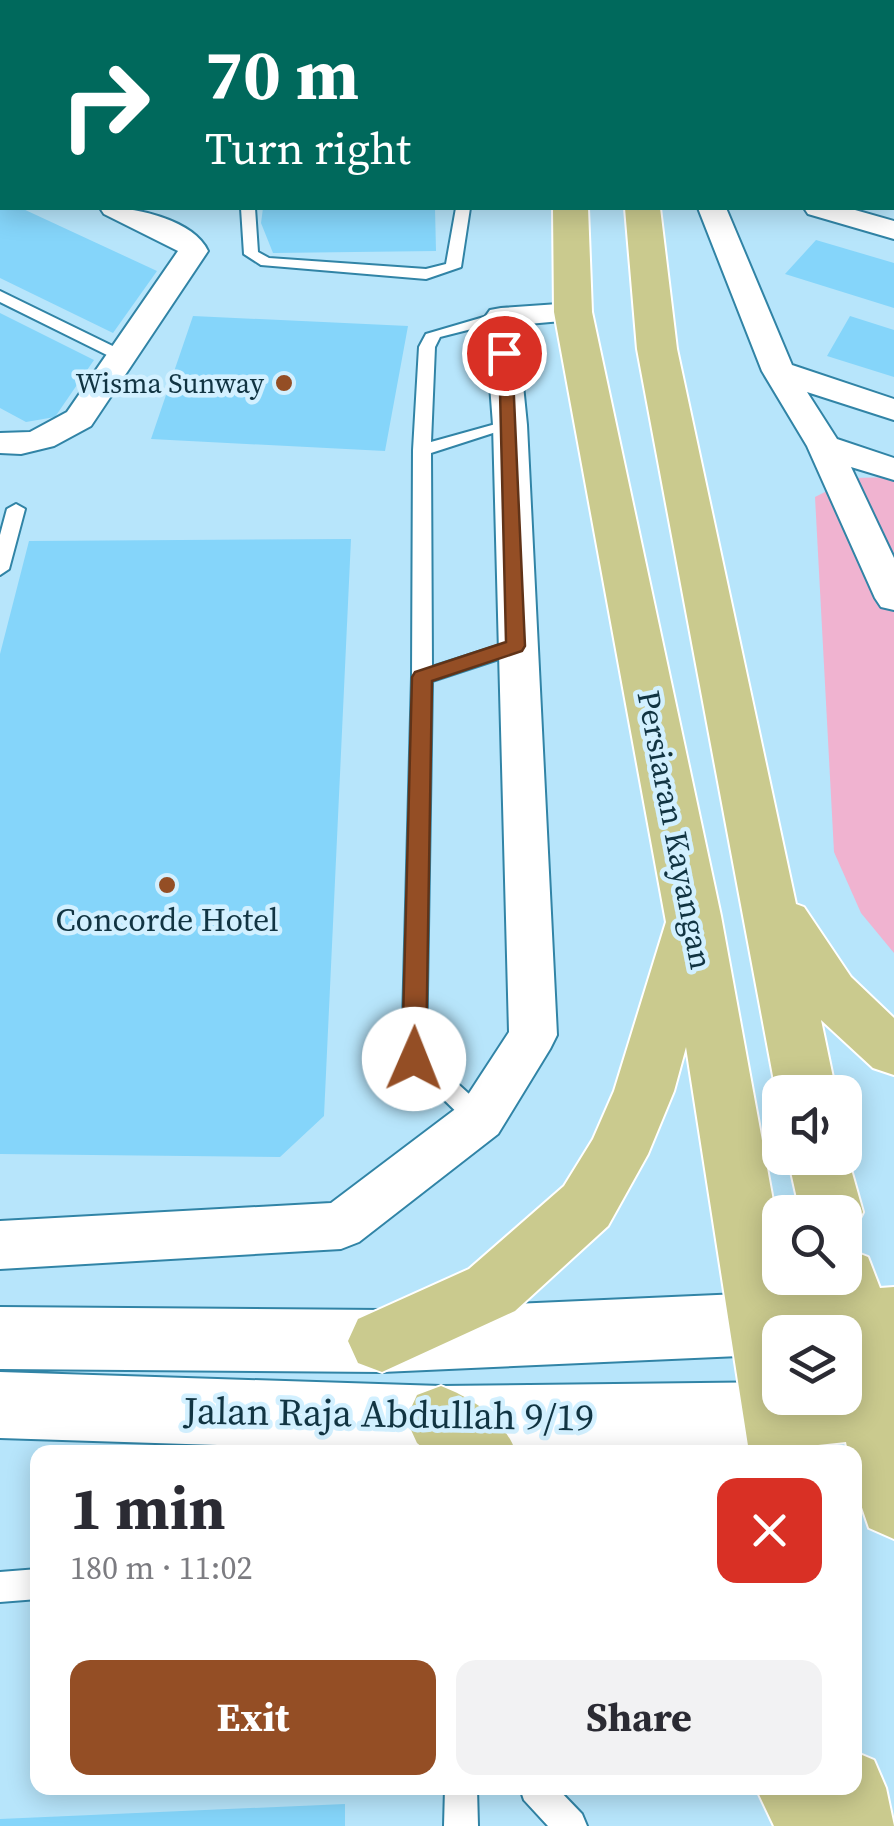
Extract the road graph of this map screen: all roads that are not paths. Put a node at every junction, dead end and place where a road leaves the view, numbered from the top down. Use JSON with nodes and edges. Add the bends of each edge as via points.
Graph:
{"nodes":[{"id":1,"x":118,"y":210,"type":"edge"},
{"id":2,"x":248,"y":210,"type":"edge"},
{"id":3,"x":462,"y":210,"type":"edge"},
{"id":4,"x":570,"y":210,"type":"edge"},
{"id":5,"x":642,"y":210,"type":"edge"},
{"id":6,"x":713,"y":210,"type":"edge"},
{"id":7,"x":825,"y":210,"type":"edge"},
{"id":8,"x":894,"y":230,"type":"edge"},
{"id":9,"x":0,"y":296,"type":"edge"},
{"id":10,"x":574,"y":312,"type":"junction"},
{"id":11,"x":501,"y":317,"type":"junction"},
{"id":12,"x":123,"y":357,"type":"junction"},
{"id":13,"x":778,"y":371,"type":"junction"},
{"id":14,"x":894,"y":410,"type":"edge"},
{"id":15,"x":510,"y":425,"type":"junction"},
{"id":16,"x":0,"y":443,"type":"edge"},
{"id":17,"x":824,"y":446,"type":"junction"},
{"id":18,"x":422,"y":450,"type":"junction"},
{"id":19,"x":894,"y":470,"type":"edge"},
{"id":20,"x":16,"y":510,"type":"dead end"},
{"id":21,"x":0,"y":569,"type":"edge"},
{"id":22,"x":894,"y":598,"type":"edge"},
{"id":23,"x":516,"y":646,"type":"junction"},
{"id":24,"x":422,"y":677,"type":"junction"},
{"id":25,"x":760,"y":880,"type":"junction"},
{"id":26,"x":693,"y":916,"type":"junction"},
{"id":27,"x":894,"y":1051,"type":"edge"},
{"id":28,"x":802,"y":1075,"type":"edge"},
{"id":29,"x":480,"y":1119,"type":"junction"},
{"id":30,"x":0,"y":1245,"type":"edge"},
{"id":31,"x":864,"y":1305,"type":"edge"},
{"id":32,"x":810,"y":1315,"type":"edge"},
{"id":33,"x":762,"y":1324,"type":"joint"},
{"id":34,"x":0,"y":1338,"type":"edge"},
{"id":35,"x":382,"y":1341,"type":"junction"},
{"id":36,"x":0,"y":1405,"type":"edge"},
{"id":37,"x":883,"y":1405,"type":"edge"},
{"id":38,"x":781,"y":1434,"type":"edge"},
{"id":39,"x":461,"y":1436,"type":"edge"},
{"id":40,"x":894,"y":1503,"type":"edge"},
{"id":41,"x":30,"y":1584,"type":"edge"},
{"id":42,"x":0,"y":1586,"type":"edge"},
{"id":43,"x":461,"y":1795,"type":"edge"},
{"id":44,"x":542,"y":1795,"type":"edge"},
{"id":45,"x":800,"y":1795,"type":"edge"},
{"id":46,"x":847,"y":1795,"type":"edge"},
{"id":47,"x":461,"y":1826,"type":"edge"},
{"id":48,"x":570,"y":1826,"type":"edge"},
{"id":49,"x":819,"y":1826,"type":"edge"},
{"id":50,"x":854,"y":1826,"type":"edge"}],
"edges":[{"from":1,"to":12,"type":"street","via":[[193,246]]},
{"from":2,"to":3,"type":"lane","via":[[250,254],[266,262],[426,274],[453,266]]},
{"from":4,"to":10,"type":"main road","name":"Persiaran Kayangan"},
{"from":5,"to":25,"type":"main road","via":[[657,349]]},
{"from":6,"to":13,"type":"street"},
{"from":7,"to":8,"type":"street"},
{"from":9,"to":12,"type":"lane"},
{"from":10,"to":11,"type":"street"},
{"from":10,"to":26,"type":"main road","name":"Persiaran Kayangan"},
{"from":11,"to":15,"type":"street"},
{"from":11,"to":18,"type":"lane","via":[[434,334],[426,347]]},
{"from":12,"to":16,"type":"street","via":[[66,430]]},
{"from":13,"to":14,"type":"street"},
{"from":13,"to":17,"type":"street"},
{"from":15,"to":18,"type":"lane"},
{"from":15,"to":23,"type":"street"},
{"from":17,"to":19,"type":"street"},
{"from":17,"to":22,"type":"street"},
{"from":18,"to":24,"type":"lane"},
{"from":20,"to":21,"type":"lane"},
{"from":23,"to":24,"type":"lane"},
{"from":23,"to":29,"type":"street","via":[[533,1035]]},
{"from":24,"to":29,"type":"lane","via":[[414,1059]]},
{"from":25,"to":27,"type":"main road","via":[[814,976]]},
{"from":25,"to":28,"type":"main road"},
{"from":26,"to":33,"type":"main road","name":"Persiaran Kayangan"},
{"from":26,"to":35,"type":"main road","via":[[644,1092],[586,1206],[492,1290]]},
{"from":29,"to":30,"type":"street","via":[[341,1226]]},
{"from":31,"to":32,"type":"main road"},
{"from":31,"to":37,"type":"main road"},
{"from":33,"to":35,"type":"street","name":"Jalan Raja Abdullah 9/19"},
{"from":34,"to":35,"type":"street","name":"Jalan Raja Abdullah 9/19"},
{"from":36,"to":39,"type":"street","name":"Jalan Raja Abdullah 9/19"},
{"from":37,"to":38,"type":"main road"},
{"from":37,"to":40,"type":"main road"},
{"from":38,"to":39,"type":"street","name":"Jalan Raja Abdullah 9/19"},
{"from":41,"to":42,"type":"lane"},
{"from":43,"to":47,"type":"lane"},
{"from":44,"to":48,"type":"lane"},
{"from":45,"to":49,"type":"main road"},
{"from":46,"to":50,"type":"main road"}]}
